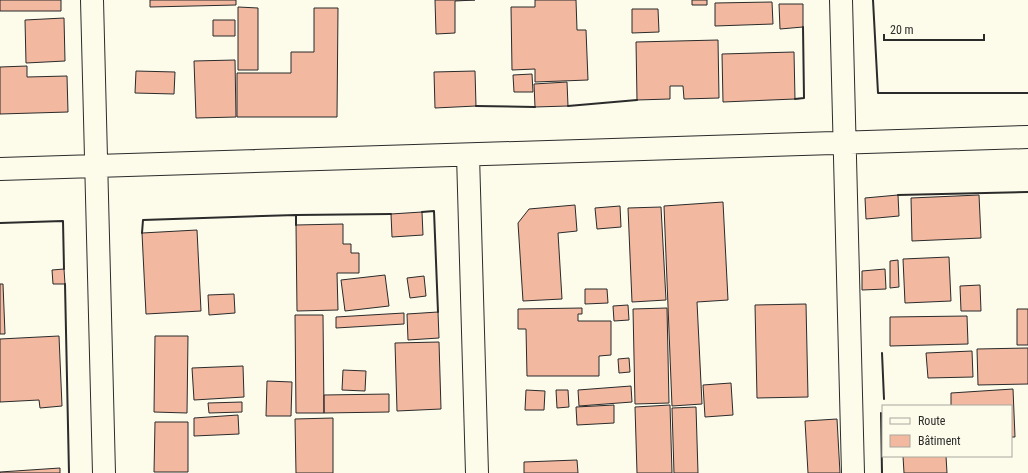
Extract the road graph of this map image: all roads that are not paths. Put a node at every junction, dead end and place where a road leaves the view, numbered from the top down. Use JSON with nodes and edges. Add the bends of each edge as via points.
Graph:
{"nodes":[{"id":1,"x":92,"y":0,"type":"edge"},
{"id":2,"x":841,"y":0,"type":"edge"},
{"id":3,"x":1028,"y":137,"type":"edge"},
{"id":4,"x":844,"y":143,"type":"junction"},
{"id":5,"x":468,"y":155,"type":"junction"},
{"id":6,"x":96,"y":166,"type":"junction"},
{"id":7,"x":0,"y":169,"type":"edge"},
{"id":8,"x":104,"y":473,"type":"edge"},
{"id":9,"x":477,"y":473,"type":"edge"},
{"id":10,"x":852,"y":473,"type":"edge"}],
"edges":[{"from":1,"to":6,"type":"street"},
{"from":2,"to":4,"type":"street"},
{"from":3,"to":4,"type":"street"},
{"from":4,"to":5,"type":"street"},
{"from":4,"to":10,"type":"street"},
{"from":5,"to":6,"type":"street"},
{"from":5,"to":9,"type":"street"},
{"from":6,"to":7,"type":"street"},
{"from":6,"to":8,"type":"street"}]}
